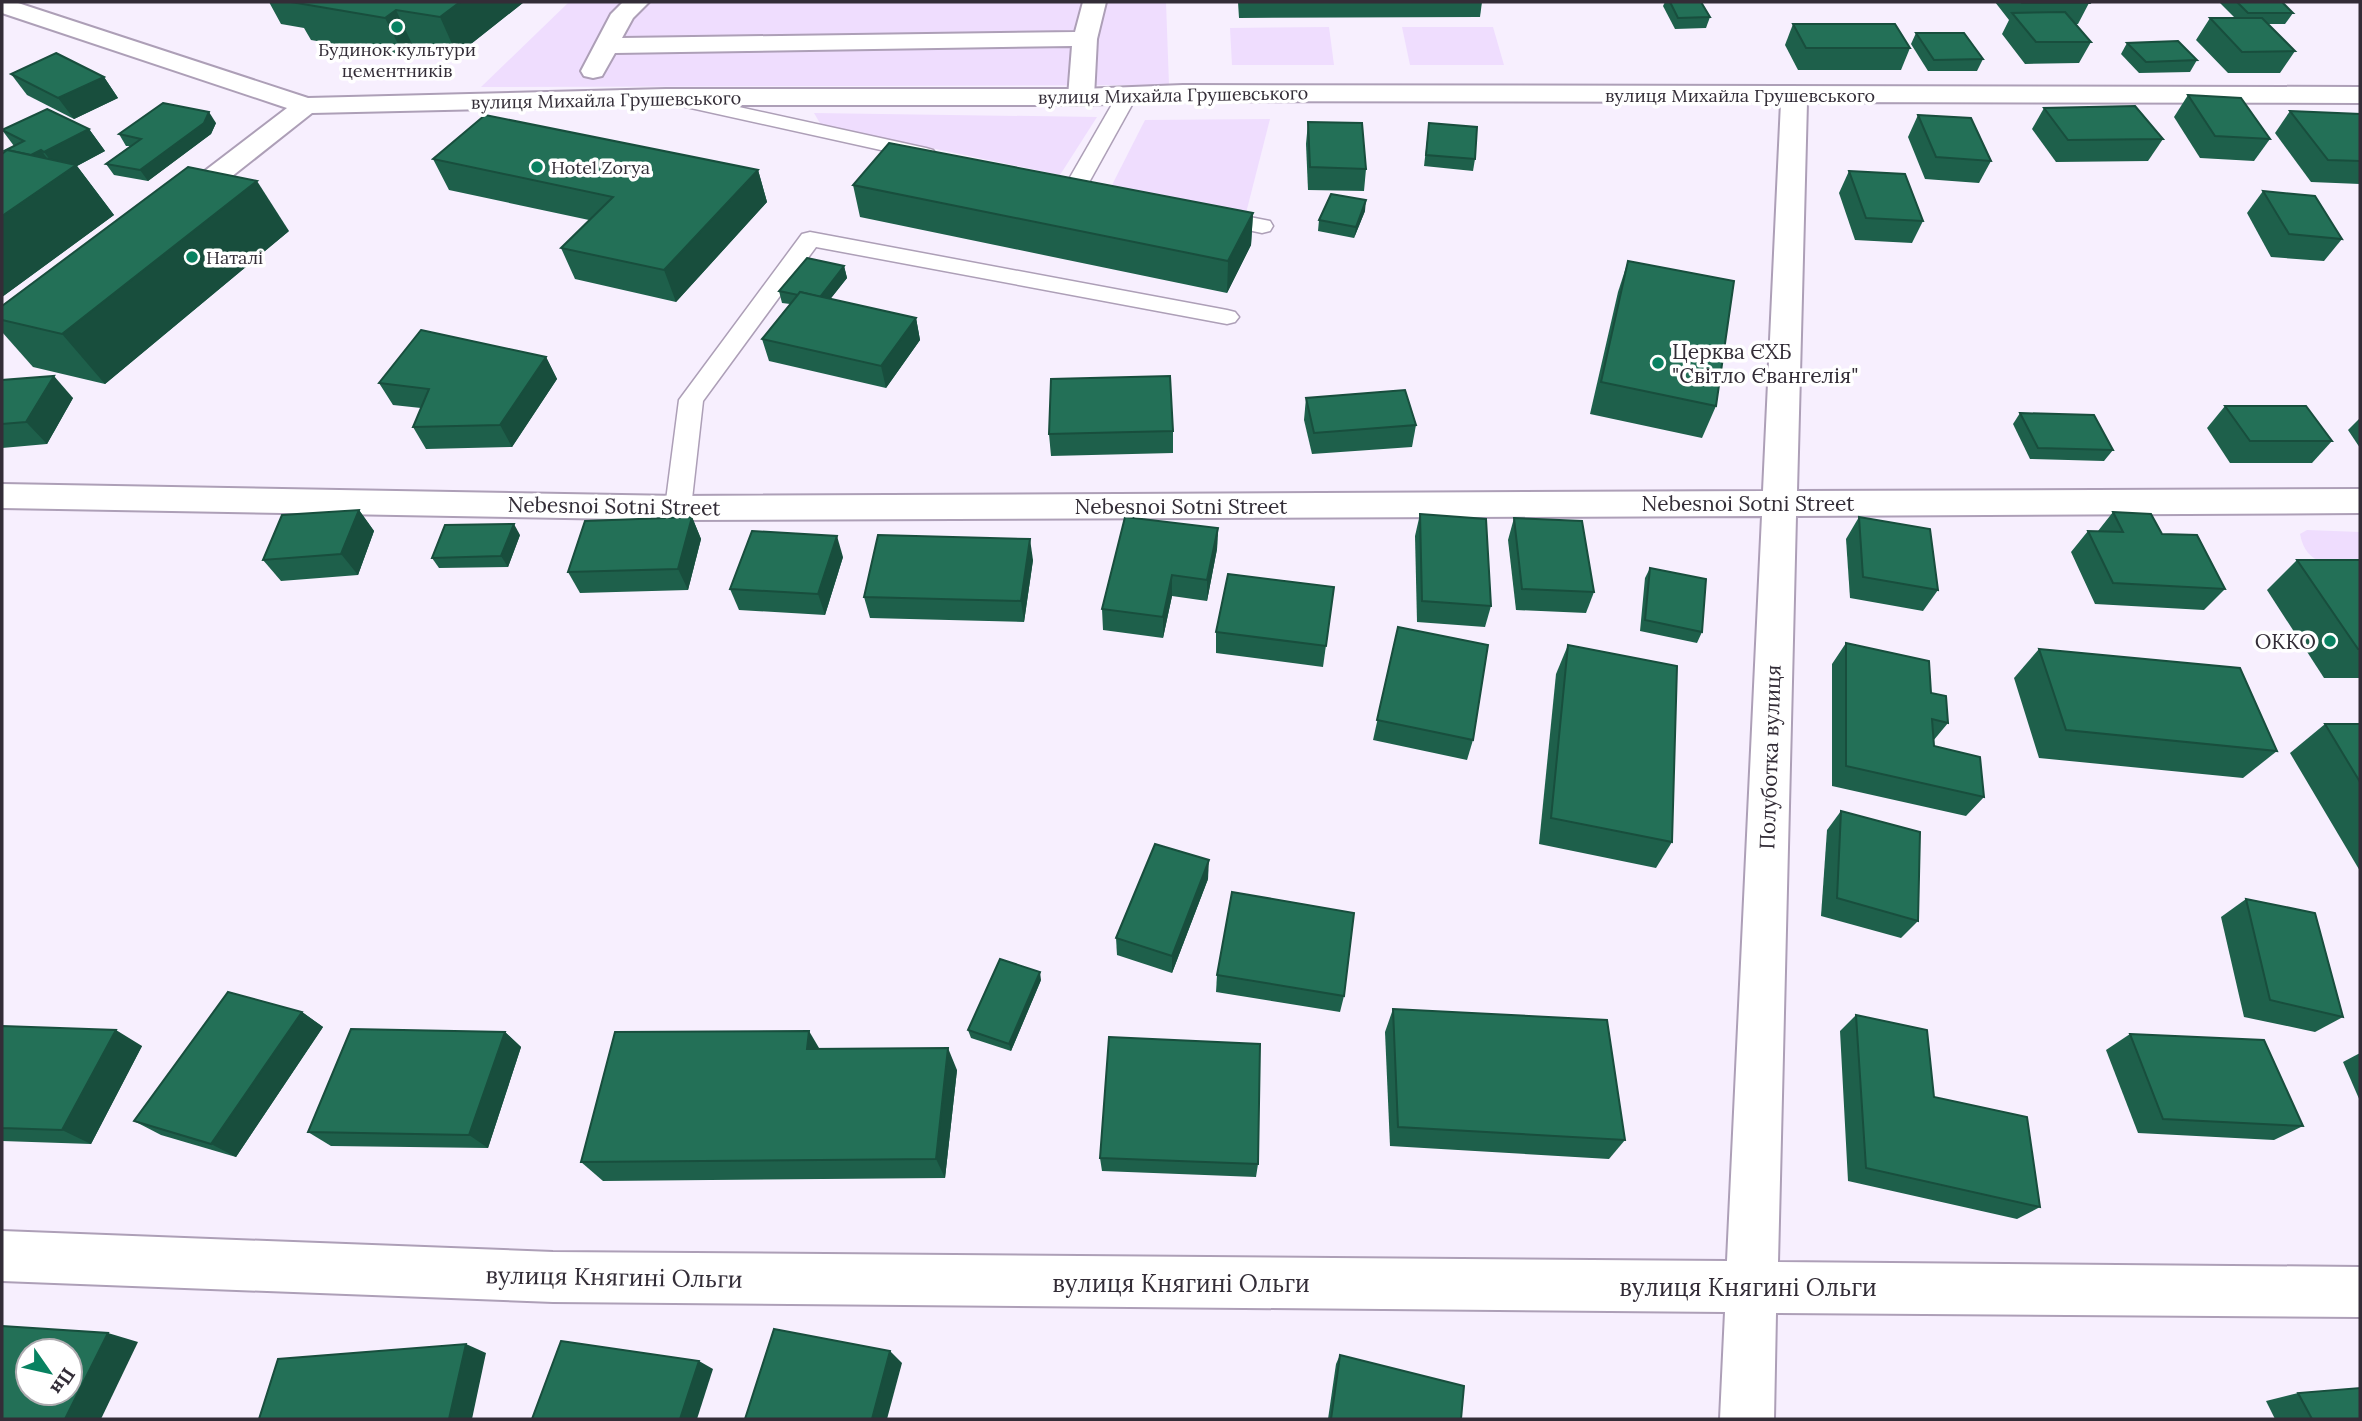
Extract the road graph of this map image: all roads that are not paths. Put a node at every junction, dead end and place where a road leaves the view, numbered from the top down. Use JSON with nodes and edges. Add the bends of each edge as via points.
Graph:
{"nodes":[{"id":1,"x":637,"y":2,"type":"edge"},
{"id":2,"x":1094,"y":2,"type":"edge"},
{"id":3,"x":2,"y":5,"type":"edge"},
{"id":4,"x":1085,"y":39,"type":"junction"},
{"id":5,"x":606,"y":46,"type":"junction"},
{"id":6,"x":593,"y":71,"type":"dead end"},
{"id":7,"x":1128,"y":94,"type":"junction"},
{"id":8,"x":2360,"y":94,"type":"edge"},
{"id":9,"x":1794,"y":96,"type":"junction"},
{"id":10,"x":666,"y":97,"type":"junction"},
{"id":11,"x":1081,"y":97,"type":"junction"},
{"id":12,"x":298,"y":103,"type":"junction"},
{"id":13,"x":940,"y":156,"type":"edge"},
{"id":14,"x":1103,"y":192,"type":"edge"},
{"id":15,"x":155,"y":212,"type":"edge"},
{"id":16,"x":1195,"y":212,"type":"edge"},
{"id":17,"x":1262,"y":226,"type":"dead end"},
{"id":18,"x":1227,"y":317,"type":"dead end"},
{"id":19,"x":2,"y":496,"type":"edge"},
{"id":20,"x":2360,"y":501,"type":"edge"},
{"id":21,"x":1779,"y":503,"type":"junction"},
{"id":22,"x":678,"y":508,"type":"junction"},
{"id":23,"x":2,"y":1256,"type":"edge"},
{"id":24,"x":1752,"y":1287,"type":"junction"},
{"id":25,"x":2360,"y":1292,"type":"edge"},
{"id":26,"x":1747,"y":1419,"type":"edge"}],
"edges":[{"from":1,"to":5,"type":"street","via":[[623,14]]},
{"from":2,"to":4,"type":"street"},
{"from":3,"to":12,"type":"street","name":"вулиця Михайла Грушевського"},
{"from":4,"to":5,"type":"street"},
{"from":4,"to":11,"type":"street"},
{"from":5,"to":6,"type":"street"},
{"from":7,"to":9,"type":"street","name":"вулиця Михайла Грушевського"},
{"from":7,"to":11,"type":"street","name":"вулиця Михайла Грушевського"},
{"from":7,"to":14,"type":"lane","via":[[1069,185]]},
{"from":8,"to":9,"type":"street","name":"вулиця Михайла Грушевського"},
{"from":9,"to":21,"type":"street","name":"Полуботка вулиця"},
{"from":10,"to":11,"type":"street","name":"вулиця Михайла Грушевського"},
{"from":10,"to":12,"type":"street","name":"вулиця Михайла Грушевського"},
{"from":10,"to":13,"type":"lane"},
{"from":12,"to":15,"type":"street"},
{"from":16,"to":17,"type":"lane"},
{"from":18,"to":22,"type":"lane","via":[[810,239],[691,400]]},
{"from":19,"to":22,"type":"street","name":"Nebesnoi Sotni Street"},
{"from":20,"to":21,"type":"street","name":"Nebesnoi Sotni Street"},
{"from":21,"to":22,"type":"street","name":"Nebesnoi Sotni Street"},
{"from":21,"to":24,"type":"street","name":"Полуботка вулиця"},
{"from":23,"to":24,"type":"street","name":"вулиця Княгині Ольги","via":[[553,1277]]},
{"from":24,"to":25,"type":"street","name":"вулиця Княгині Ольги"},
{"from":24,"to":26,"type":"street","name":"Полуботка вулиця"}]}
